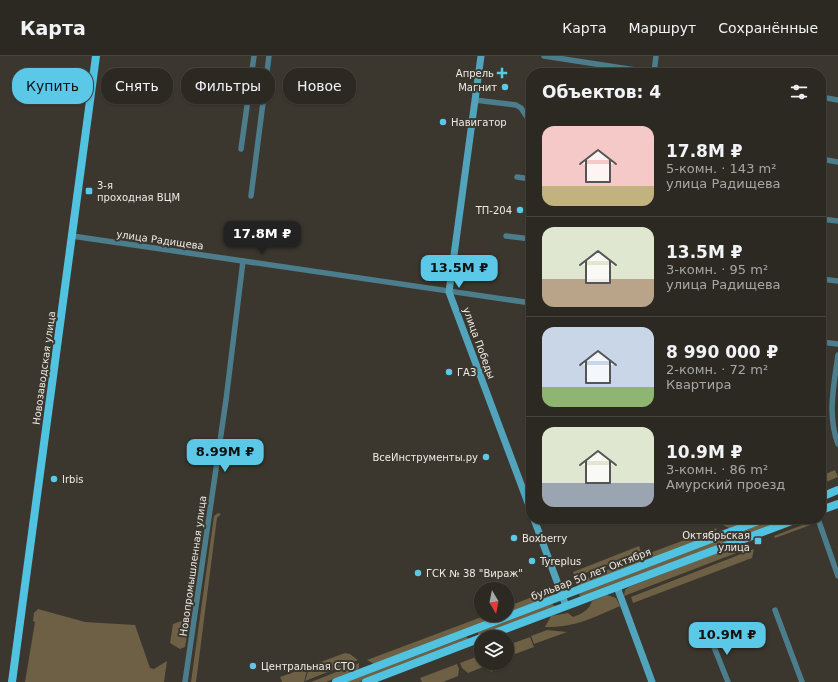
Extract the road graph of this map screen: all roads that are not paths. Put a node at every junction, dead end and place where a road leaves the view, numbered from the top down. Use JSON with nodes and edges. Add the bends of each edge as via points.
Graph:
{"nodes":[{"id":1,"x":96,"y":56,"type":"edge"},
{"id":2,"x":254,"y":56,"type":"edge"},
{"id":3,"x":269,"y":56,"type":"edge"},
{"id":4,"x":481,"y":56,"type":"edge"},
{"id":5,"x":544,"y":56,"type":"edge"},
{"id":6,"x":656,"y":56,"type":"edge"},
{"id":7,"x":622,"y":68,"type":"edge"},
{"id":8,"x":655,"y":68,"type":"edge"},
{"id":9,"x":826,"y":98,"type":"edge"},
{"id":10,"x":475,"y":100,"type":"junction"},
{"id":11,"x":838,"y":100,"type":"edge"},
{"id":12,"x":526,"y":114,"type":"edge"},
{"id":13,"x":241,"y":149,"type":"dead end"},
{"id":14,"x":826,"y":160,"type":"edge"},
{"id":15,"x":838,"y":162,"type":"edge"},
{"id":16,"x":517,"y":177,"type":"dead end"},
{"id":17,"x":526,"y":178,"type":"edge"},
{"id":18,"x":251,"y":196,"type":"dead end"},
{"id":19,"x":826,"y":220,"type":"edge"},
{"id":20,"x":838,"y":221,"type":"edge"},
{"id":21,"x":72,"y":236,"type":"junction"},
{"id":22,"x":506,"y":236,"type":"dead end"},
{"id":23,"x":526,"y":239,"type":"edge"},
{"id":24,"x":243,"y":262,"type":"junction"},
{"id":25,"x":826,"y":280,"type":"edge"},
{"id":26,"x":838,"y":281,"type":"edge"},
{"id":27,"x":449,"y":292,"type":"junction"},
{"id":28,"x":526,"y":302,"type":"edge"},
{"id":29,"x":826,"y":343,"type":"edge"},
{"id":30,"x":838,"y":344,"type":"edge"},
{"id":31,"x":838,"y":355,"type":"edge"},
{"id":32,"x":838,"y":444,"type":"edge"},
{"id":33,"x":838,"y":490,"type":"edge"},
{"id":34,"x":826,"y":494,"type":"edge"},
{"id":35,"x":526,"y":498,"type":"edge"},
{"id":36,"x":838,"y":504,"type":"edge"},
{"id":37,"x":826,"y":508,"type":"edge"},
{"id":38,"x":536,"y":524,"type":"edge"},
{"id":39,"x":751,"y":524,"type":"edge"},
{"id":40,"x":784,"y":524,"type":"edge"},
{"id":41,"x":820,"y":524,"type":"edge"},
{"id":42,"x":838,"y":576,"type":"edge"},
{"id":43,"x":617,"y":588,"type":"junction"},
{"id":44,"x":562,"y":596,"type":"junction"},
{"id":45,"x":566,"y":606,"type":"junction"},
{"id":46,"x":775,"y":610,"type":"dead end"},
{"id":47,"x":503,"y":630,"type":"edge"},
{"id":48,"x":470,"y":631,"type":"junction"},
{"id":49,"x":474,"y":636,"type":"edge"},
{"id":50,"x":710,"y":637,"type":"dead end"},
{"id":51,"x":474,"y":641,"type":"edge"},
{"id":52,"x":12,"y":682,"type":"edge"},
{"id":53,"x":185,"y":682,"type":"edge"},
{"id":54,"x":337,"y":682,"type":"edge"},
{"id":55,"x":366,"y":682,"type":"edge"},
{"id":56,"x":652,"y":682,"type":"edge"},
{"id":57,"x":728,"y":682,"type":"edge"},
{"id":58,"x":802,"y":682,"type":"edge"}],
"edges":[{"from":1,"to":21,"type":"main road","name":"Новозаводская улица"},
{"from":2,"to":13,"type":"street"},
{"from":3,"to":18,"type":"street"},
{"from":4,"to":10,"type":"main road","name":"улица Победы"},
{"from":5,"to":7,"type":"street"},
{"from":6,"to":8,"type":"street"},
{"from":9,"to":11,"type":"street"},
{"from":10,"to":12,"type":"street","via":[[516,105]]},
{"from":10,"to":27,"type":"main road","name":"улица Победы"},
{"from":14,"to":15,"type":"street"},
{"from":16,"to":17,"type":"street"},
{"from":19,"to":20,"type":"street"},
{"from":21,"to":24,"type":"street","name":"улица Радищева"},
{"from":21,"to":52,"type":"main road","name":"Новозаводская улица"},
{"from":22,"to":23,"type":"street"},
{"from":24,"to":27,"type":"street","name":"улица Радищева"},
{"from":24,"to":53,"type":"street","name":"Новопромышленная улица","via":[[225,408]]},
{"from":25,"to":26,"type":"street"},
{"from":27,"to":28,"type":"street","name":"улица Радищева"},
{"from":27,"to":35,"type":"main road","name":"улица Победы"},
{"from":29,"to":30,"type":"street"},
{"from":31,"to":32,"type":"street","via":[[831,410],[832,425]]},
{"from":33,"to":34,"type":"main road"},
{"from":36,"to":37,"type":"main road"},
{"from":38,"to":44,"type":"main road"},
{"from":39,"to":44,"type":"main road","name":"бульвар 50 лет Октября"},
{"from":40,"to":43,"type":"main road","name":"бульвар 50 лет Октября"},
{"from":41,"to":42,"type":"street"},
{"from":43,"to":45,"type":"main road","name":"бульвар 50 лет Октября"},
{"from":43,"to":56,"type":"main road"},
{"from":44,"to":45,"type":"main road"},
{"from":44,"to":48,"type":"main road","name":"бульвар 50 лет Октября"},
{"from":45,"to":47,"type":"main road","name":"бульвар 50 лет Октября"},
{"from":46,"to":58,"type":"street"},
{"from":48,"to":49,"type":"main road"},
{"from":48,"to":54,"type":"main road","name":"бульвар 50 лет Октября"},
{"from":50,"to":57,"type":"street"},
{"from":51,"to":55,"type":"main road"}]}
